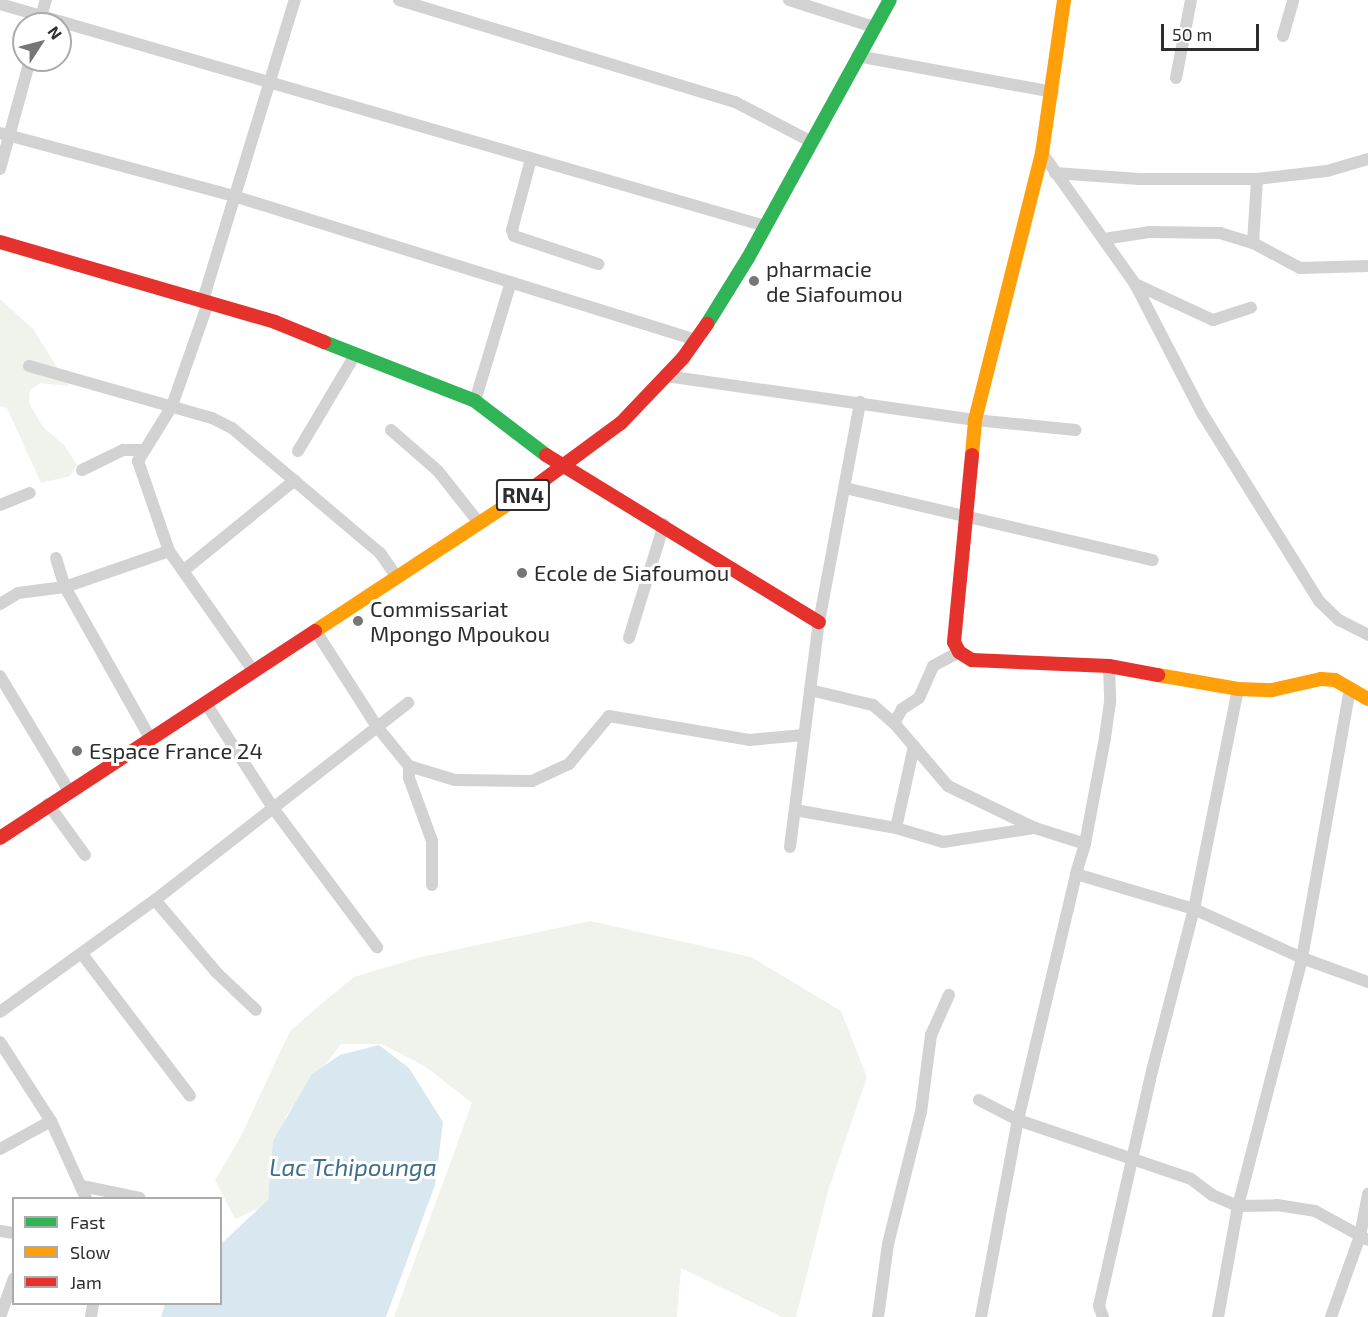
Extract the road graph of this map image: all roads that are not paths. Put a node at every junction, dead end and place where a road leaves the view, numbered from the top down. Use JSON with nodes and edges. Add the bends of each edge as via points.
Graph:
{"nodes":[{"id":1,"x":295,"y":0,"type":"edge"},
{"id":2,"x":399,"y":0,"type":"edge"},
{"id":3,"x":789,"y":0,"type":"edge"},
{"id":4,"x":890,"y":0,"type":"edge"},
{"id":5,"x":1064,"y":0,"type":"edge"},
{"id":6,"x":1191,"y":0,"type":"edge"},
{"id":7,"x":1293,"y":0,"type":"edge"},
{"id":8,"x":0,"y":4,"type":"edge"},
{"id":9,"x":21,"y":12,"type":"edge"},
{"id":10,"x":874,"y":27,"type":"junction"},
{"id":11,"x":72,"y":28,"type":"edge"},
{"id":12,"x":1283,"y":36,"type":"dead end"},
{"id":13,"x":857,"y":56,"type":"junction"},
{"id":14,"x":26,"y":72,"type":"edge"},
{"id":15,"x":1176,"y":78,"type":"dead end"},
{"id":16,"x":269,"y":83,"type":"junction"},
{"id":17,"x":1053,"y":92,"type":"junction"},
{"id":18,"x":5,"y":134,"type":"edge"},
{"id":19,"x":810,"y":141,"type":"junction"},
{"id":20,"x":1042,"y":153,"type":"junction"},
{"id":21,"x":531,"y":159,"type":"junction"},
{"id":22,"x":1368,"y":159,"type":"edge"},
{"id":23,"x":0,"y":169,"type":"edge"},
{"id":24,"x":1054,"y":173,"type":"junction"},
{"id":25,"x":1257,"y":179,"type":"junction"},
{"id":26,"x":237,"y":197,"type":"junction"},
{"id":27,"x":765,"y":226,"type":"junction"},
{"id":28,"x":1104,"y":239,"type":"junction"},
{"id":29,"x":0,"y":242,"type":"edge"},
{"id":30,"x":1253,"y":243,"type":"junction"},
{"id":31,"x":598,"y":264,"type":"dead end"},
{"id":32,"x":1367,"y":268,"type":"edge"},
{"id":33,"x":511,"y":282,"type":"junction"},
{"id":34,"x":1136,"y":284,"type":"junction"},
{"id":35,"x":205,"y":301,"type":"junction"},
{"id":36,"x":1251,"y":308,"type":"dead end"},
{"id":37,"x":696,"y":340,"type":"junction"},
{"id":38,"x":355,"y":355,"type":"junction"},
{"id":39,"x":29,"y":366,"type":"dead end"},
{"id":40,"x":666,"y":376,"type":"junction"},
{"id":41,"x":475,"y":401,"type":"junction"},
{"id":42,"x":860,"y":402,"type":"junction"},
{"id":43,"x":171,"y":406,"type":"junction"},
{"id":44,"x":975,"y":420,"type":"junction"},
{"id":45,"x":392,"y":430,"type":"dead end"},
{"id":46,"x":1076,"y":430,"type":"dead end"},
{"id":47,"x":143,"y":450,"type":"junction"},
{"id":48,"x":298,"y":451,"type":"dead end"},
{"id":49,"x":563,"y":468,"type":"junction"},
{"id":50,"x":82,"y":470,"type":"dead end"},
{"id":51,"x":295,"y":480,"type":"junction"},
{"id":52,"x":844,"y":488,"type":"junction"},
{"id":53,"x":30,"y":493,"type":"dead end"},
{"id":54,"x":0,"y":505,"type":"edge"},
{"id":55,"x":965,"y":518,"type":"junction"},
{"id":56,"x":479,"y":523,"type":"junction"},
{"id":57,"x":664,"y":524,"type":"junction"},
{"id":58,"x":169,"y":551,"type":"junction"},
{"id":59,"x":56,"y":558,"type":"dead end"},
{"id":60,"x":1153,"y":560,"type":"dead end"},
{"id":61,"x":183,"y":572,"type":"junction"},
{"id":62,"x":397,"y":577,"type":"junction"},
{"id":63,"x":65,"y":587,"type":"junction"},
{"id":64,"x":0,"y":604,"type":"edge"},
{"id":65,"x":819,"y":622,"type":"junction"},
{"id":66,"x":315,"y":630,"type":"junction"},
{"id":67,"x":1368,"y":634,"type":"edge"},
{"id":68,"x":629,"y":638,"type":"dead end"},
{"id":69,"x":959,"y":652,"type":"junction"},
{"id":70,"x":1109,"y":666,"type":"junction"},
{"id":71,"x":254,"y":672,"type":"junction"},
{"id":72,"x":0,"y":676,"type":"edge"},
{"id":73,"x":1238,"y":689,"type":"junction"},
{"id":74,"x":1350,"y":689,"type":"junction"},
{"id":75,"x":810,"y":690,"type":"junction"},
{"id":76,"x":1368,"y":699,"type":"edge"},
{"id":77,"x":205,"y":702,"type":"junction"},
{"id":78,"x":408,"y":703,"type":"dead end"},
{"id":79,"x":894,"y":723,"type":"junction"},
{"id":80,"x":378,"y":728,"type":"junction"},
{"id":81,"x":804,"y":735,"type":"junction"},
{"id":82,"x":150,"y":738,"type":"junction"},
{"id":83,"x":914,"y":746,"type":"junction"},
{"id":84,"x":409,"y":766,"type":"junction"},
{"id":85,"x":69,"y":791,"type":"junction"},
{"id":86,"x":48,"y":804,"type":"junction"},
{"id":87,"x":273,"y":808,"type":"junction"},
{"id":88,"x":795,"y":810,"type":"junction"},
{"id":89,"x":896,"y":828,"type":"junction"},
{"id":90,"x":1035,"y":828,"type":"junction"},
{"id":91,"x":0,"y":837,"type":"edge"},
{"id":92,"x":1085,"y":844,"type":"junction"},
{"id":93,"x":790,"y":846,"type":"dead end"},
{"id":94,"x":85,"y":855,"type":"dead end"},
{"id":95,"x":1076,"y":874,"type":"junction"},
{"id":96,"x":432,"y":885,"type":"dead end"},
{"id":97,"x":155,"y":900,"type":"junction"},
{"id":98,"x":1194,"y":909,"type":"junction"},
{"id":99,"x":377,"y":947,"type":"dead end"},
{"id":100,"x":82,"y":954,"type":"junction"},
{"id":101,"x":1302,"y":958,"type":"junction"},
{"id":102,"x":1368,"y":982,"type":"edge"},
{"id":103,"x":949,"y":995,"type":"dead end"},
{"id":104,"x":256,"y":1010,"type":"dead end"},
{"id":105,"x":0,"y":1012,"type":"edge"},
{"id":106,"x":0,"y":1042,"type":"edge"},
{"id":107,"x":190,"y":1096,"type":"dead end"},
{"id":108,"x":979,"y":1100,"type":"dead end"},
{"id":109,"x":1018,"y":1120,"type":"junction"},
{"id":110,"x":51,"y":1121,"type":"junction"},
{"id":111,"x":0,"y":1149,"type":"edge"},
{"id":112,"x":1132,"y":1158,"type":"junction"},
{"id":113,"x":84,"y":1192,"type":"edge"},
{"id":114,"x":1368,"y":1194,"type":"edge"},
{"id":115,"x":131,"y":1197,"type":"edge"},
{"id":116,"x":1238,"y":1206,"type":"junction"},
{"id":117,"x":1364,"y":1238,"type":"edge"},
{"id":118,"x":12,"y":1284,"type":"edge"},
{"id":119,"x":0,"y":1317,"type":"edge"},
{"id":120,"x":878,"y":1317,"type":"edge"},
{"id":121,"x":981,"y":1317,"type":"edge"},
{"id":122,"x":1103,"y":1317,"type":"edge"},
{"id":123,"x":1218,"y":1317,"type":"edge"},
{"id":124,"x":1331,"y":1317,"type":"edge"}],
"edges":[{"from":1,"to":16,"type":"street"},
{"from":2,"to":19,"type":"street","via":[[735,102]]},
{"from":3,"to":10,"type":"street"},
{"from":4,"to":10,"type":"main road","number":"RN4"},
{"from":5,"to":17,"type":"main road"},
{"from":6,"to":15,"type":"street"},
{"from":7,"to":12,"type":"street"},
{"from":8,"to":9,"type":"street"},
{"from":10,"to":13,"type":"main road","number":"RN4"},
{"from":11,"to":16,"type":"street"},
{"from":13,"to":17,"type":"street"},
{"from":13,"to":19,"type":"main road","number":"RN4"},
{"from":14,"to":18,"type":"street"},
{"from":16,"to":21,"type":"street"},
{"from":16,"to":26,"type":"street"},
{"from":17,"to":20,"type":"main road"},
{"from":18,"to":23,"type":"street"},
{"from":18,"to":26,"type":"street"},
{"from":19,"to":27,"type":"main road","number":"RN4"},
{"from":20,"to":24,"type":"street"},
{"from":20,"to":44,"type":"main road"},
{"from":21,"to":27,"type":"street"},
{"from":21,"to":31,"type":"street","via":[[512,230],[514,236]]},
{"from":22,"to":25,"type":"street","via":[[1327,171]]},
{"from":24,"to":25,"type":"street","via":[[1139,179]]},
{"from":24,"to":28,"type":"street"},
{"from":25,"to":30,"type":"street"},
{"from":26,"to":33,"type":"street"},
{"from":26,"to":35,"type":"street"},
{"from":27,"to":37,"type":"main road","number":"RN4"},
{"from":28,"to":30,"type":"street","via":[[1190,230],[1220,233]]},
{"from":28,"to":34,"type":"street"},
{"from":29,"to":35,"type":"main road"},
{"from":30,"to":32,"type":"street","via":[[1300,268]]},
{"from":33,"to":37,"type":"street"},
{"from":33,"to":41,"type":"street"},
{"from":34,"to":36,"type":"street","via":[[1213,320]]},
{"from":34,"to":67,"type":"street","via":[[1202,413],[1318,601],[1339,620]]},
{"from":35,"to":38,"type":"main road","via":[[274,322]]},
{"from":35,"to":43,"type":"street"},
{"from":37,"to":40,"type":"main road","number":"RN4"},
{"from":38,"to":41,"type":"main road"},
{"from":38,"to":48,"type":"street"},
{"from":39,"to":43,"type":"street"},
{"from":40,"to":42,"type":"street"},
{"from":40,"to":49,"type":"main road","number":"RN4","via":[[597,445]]},
{"from":41,"to":49,"type":"main road"},
{"from":42,"to":44,"type":"street"},
{"from":42,"to":52,"type":"street"},
{"from":43,"to":47,"type":"street","via":[[151,444]]},
{"from":43,"to":51,"type":"street","via":[[232,428]]},
{"from":44,"to":46,"type":"street"},
{"from":44,"to":55,"type":"main road"},
{"from":45,"to":56,"type":"street","via":[[438,471]]},
{"from":47,"to":50,"type":"street","via":[[123,450]]},
{"from":47,"to":58,"type":"street","via":[[138,461]]},
{"from":49,"to":56,"type":"main road","number":"RN4"},
{"from":49,"to":57,"type":"main road"},
{"from":51,"to":61,"type":"street"},
{"from":51,"to":62,"type":"street","via":[[380,553]]},
{"from":52,"to":55,"type":"street"},
{"from":52,"to":65,"type":"street"},
{"from":53,"to":54,"type":"street"},
{"from":55,"to":60,"type":"street"},
{"from":55,"to":69,"type":"main road","via":[[954,642]]},
{"from":56,"to":62,"type":"main road","number":"RN4"},
{"from":57,"to":65,"type":"main road"},
{"from":57,"to":68,"type":"street"},
{"from":58,"to":61,"type":"street"},
{"from":58,"to":63,"type":"street"},
{"from":59,"to":63,"type":"street"},
{"from":61,"to":71,"type":"street"},
{"from":62,"to":66,"type":"main road","number":"RN4"},
{"from":63,"to":64,"type":"street","via":[[25,591]]},
{"from":63,"to":82,"type":"street"},
{"from":65,"to":75,"type":"street"},
{"from":66,"to":71,"type":"main road","number":"RN4"},
{"from":66,"to":80,"type":"street"},
{"from":69,"to":70,"type":"main road","via":[[972,660]]},
{"from":69,"to":79,"type":"street","via":[[933,666],[919,698],[902,709]]},
{"from":70,"to":73,"type":"main road"},
{"from":70,"to":92,"type":"street","via":[[1110,702]]},
{"from":71,"to":77,"type":"main road","number":"RN4"},
{"from":72,"to":85,"type":"street"},
{"from":73,"to":74,"type":"main road","via":[[1272,690],[1321,679],[1335,680]]},
{"from":73,"to":98,"type":"street"},
{"from":74,"to":76,"type":"main road"},
{"from":74,"to":101,"type":"street"},
{"from":75,"to":79,"type":"street","via":[[873,705]]},
{"from":75,"to":81,"type":"street"},
{"from":77,"to":82,"type":"main road","number":"RN4"},
{"from":77,"to":87,"type":"street"},
{"from":78,"to":80,"type":"street"},
{"from":79,"to":83,"type":"street"},
{"from":80,"to":84,"type":"street"},
{"from":80,"to":87,"type":"street"},
{"from":81,"to":84,"type":"street","via":[[749,740],[609,716],[569,764],[532,781],[455,780]]},
{"from":81,"to":88,"type":"street"},
{"from":82,"to":85,"type":"main road","number":"RN4"},
{"from":83,"to":89,"type":"street"},
{"from":83,"to":90,"type":"street","via":[[948,786]]},
{"from":84,"to":96,"type":"street","via":[[409,778],[432,841]]},
{"from":85,"to":86,"type":"main road","number":"RN4"},
{"from":86,"to":91,"type":"main road","number":"RN4"},
{"from":86,"to":94,"type":"street"},
{"from":87,"to":97,"type":"street"},
{"from":87,"to":99,"type":"street"},
{"from":88,"to":89,"type":"street"},
{"from":88,"to":93,"type":"street"},
{"from":89,"to":90,"type":"street","via":[[944,842]]},
{"from":90,"to":92,"type":"street"},
{"from":92,"to":95,"type":"street"},
{"from":95,"to":98,"type":"street"},
{"from":95,"to":109,"type":"street"},
{"from":97,"to":100,"type":"street"},
{"from":97,"to":104,"type":"street","via":[[216,972]]},
{"from":98,"to":101,"type":"street"},
{"from":98,"to":112,"type":"street"},
{"from":100,"to":105,"type":"street"},
{"from":100,"to":107,"type":"street"},
{"from":101,"to":102,"type":"street"},
{"from":101,"to":116,"type":"street"},
{"from":103,"to":120,"type":"street","via":[[931,1035],[921,1112],[888,1244]]},
{"from":106,"to":110,"type":"street"},
{"from":108,"to":109,"type":"street"},
{"from":109,"to":112,"type":"street"},
{"from":109,"to":121,"type":"street"},
{"from":110,"to":111,"type":"street"},
{"from":110,"to":113,"type":"street"},
{"from":112,"to":116,"type":"street","via":[[1191,1179],[1212,1195]]},
{"from":112,"to":122,"type":"street","via":[[1099,1306]]},
{"from":113,"to":115,"type":"street"},
{"from":114,"to":117,"type":"street"},
{"from":116,"to":117,"type":"street","via":[[1277,1205],[1315,1211]]},
{"from":116,"to":123,"type":"street"},
{"from":117,"to":124,"type":"street"},
{"from":118,"to":119,"type":"street"}]}
